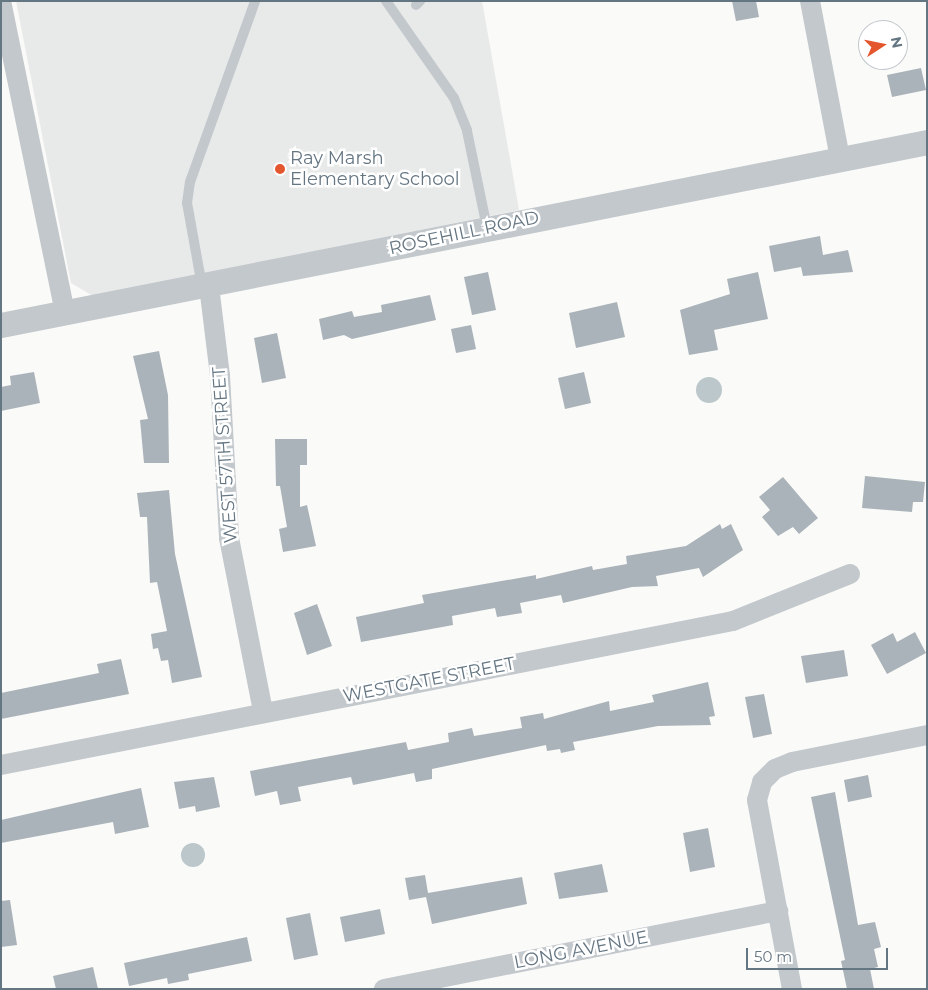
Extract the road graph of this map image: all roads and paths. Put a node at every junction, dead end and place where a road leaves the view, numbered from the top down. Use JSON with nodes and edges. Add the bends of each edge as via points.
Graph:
{"nodes":[{"id":1,"x":1,"y":1,"type":"edge"},
{"id":2,"x":255,"y":1,"type":"edge"},
{"id":3,"x":386,"y":1,"type":"edge"},
{"id":4,"x":810,"y":1,"type":"edge"},
{"id":5,"x":927,"y":142,"type":"edge"},
{"id":6,"x":840,"y":158,"type":"junction"},
{"id":7,"x":487,"y":228,"type":"junction"},
{"id":8,"x":206,"y":287,"type":"junction"},
{"id":9,"x":65,"y":313,"type":"junction"},
{"id":10,"x":1,"y":325,"type":"edge"},
{"id":11,"x":850,"y":574,"type":"dead end"},
{"id":12,"x":262,"y":712,"type":"junction"},
{"id":13,"x":927,"y":735,"type":"edge"},
{"id":14,"x":1,"y":765,"type":"edge"},
{"id":15,"x":778,"y":911,"type":"junction"},
{"id":16,"x":384,"y":989,"type":"edge"},
{"id":17,"x":792,"y":989,"type":"edge"}],
"edges":[{"from":1,"to":9,"type":"street"},
{"from":2,"to":8,"type":"lane","via":[[187,204]]},
{"from":3,"to":7,"type":"lane","via":[[454,98],[471,148]]},
{"from":4,"to":6,"type":"street"},
{"from":5,"to":6,"type":"street","name":"ROSEHILL ROAD"},
{"from":6,"to":7,"type":"street","name":"ROSEHILL ROAD"},
{"from":7,"to":8,"type":"street","name":"ROSEHILL ROAD"},
{"from":8,"to":9,"type":"street","name":"ROSEHILL ROAD"},
{"from":8,"to":12,"type":"street","name":"WEST 57TH STREET","via":[[220,376],[229,538]]},
{"from":9,"to":10,"type":"street","name":"ROSEHILL ROAD"},
{"from":11,"to":12,"type":"street","name":"WESTGATE STREET","via":[[734,621]]},
{"from":12,"to":14,"type":"street","name":"WESTGATE STREET"},
{"from":13,"to":15,"type":"street","via":[[774,769],[762,782],[757,800]]},
{"from":15,"to":16,"type":"street","name":"LONG AVENUE"},
{"from":15,"to":17,"type":"street"}]}
